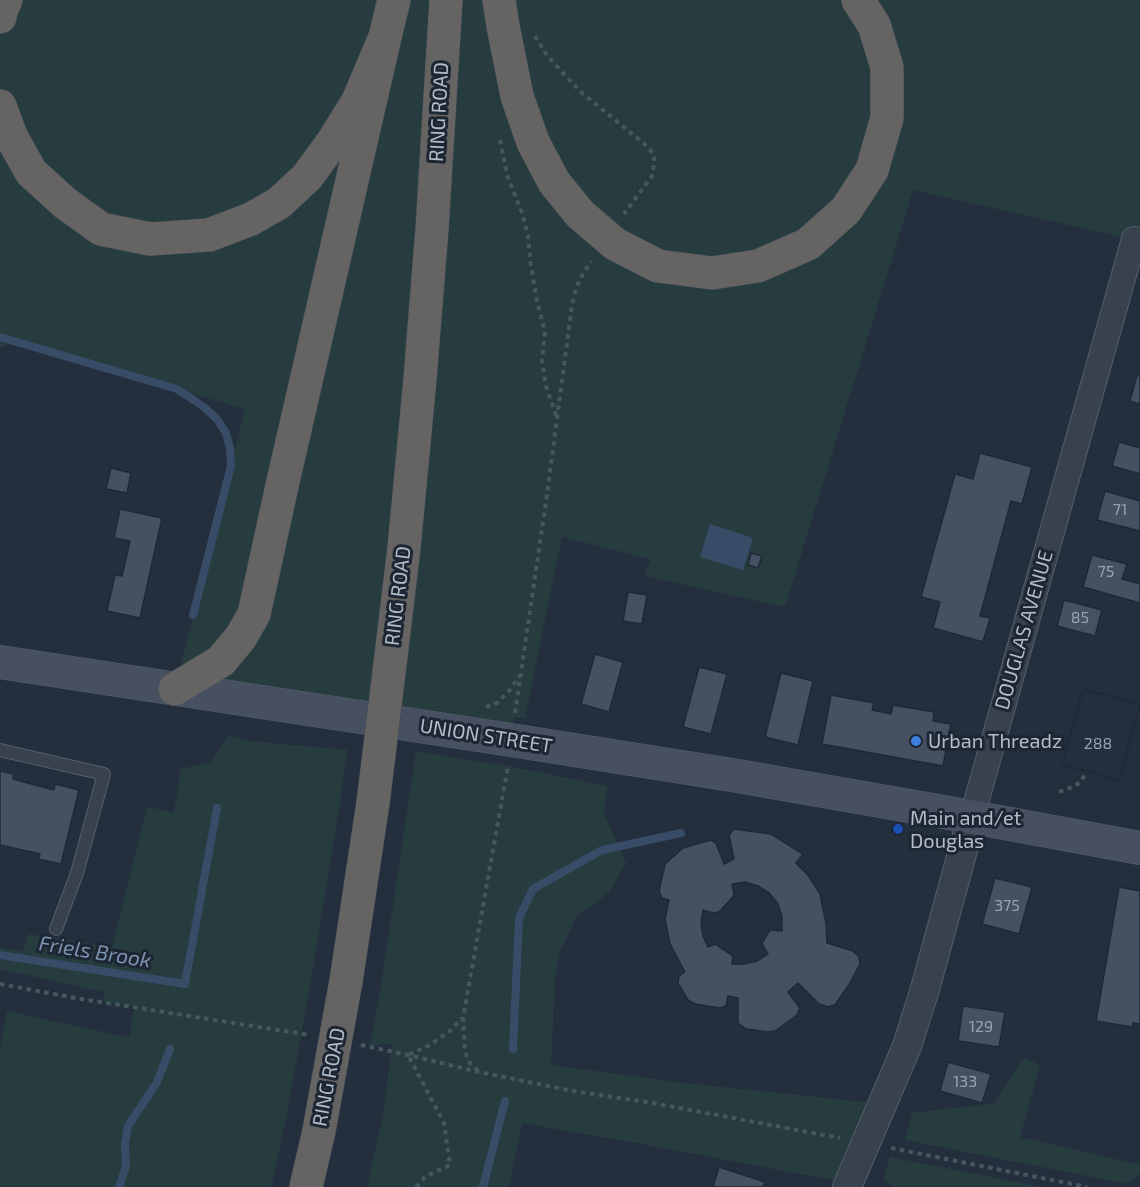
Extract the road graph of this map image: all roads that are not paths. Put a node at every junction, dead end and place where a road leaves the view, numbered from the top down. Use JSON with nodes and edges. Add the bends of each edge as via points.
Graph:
{"nodes":[{"id":1,"x":6,"y":0,"type":"edge"},
{"id":2,"x":394,"y":0,"type":"edge"},
{"id":3,"x":446,"y":0,"type":"edge"},
{"id":4,"x":499,"y":0,"type":"edge"},
{"id":5,"x":858,"y":0,"type":"edge"},
{"id":6,"x":0,"y":17,"type":"edge"},
{"id":7,"x":385,"y":37,"type":"junction"},
{"id":8,"x":0,"y":106,"type":"edge"},
{"id":9,"x":1134,"y":239,"type":"dead end"},
{"id":10,"x":0,"y":662,"type":"edge"},
{"id":11,"x":175,"y":689,"type":"junction"},
{"id":12,"x":0,"y":750,"type":"edge"},
{"id":13,"x":972,"y":817,"type":"junction"},
{"id":14,"x":1140,"y":848,"type":"edge"},
{"id":15,"x":56,"y":929,"type":"dead end"},
{"id":16,"x":306,"y":1187,"type":"edge"},
{"id":17,"x":847,"y":1187,"type":"edge"}],
"edges":[{"from":1,"to":6,"type":"highway"},
{"from":2,"to":7,"type":"highway"},
{"from":3,"to":16,"type":"highway","name":"RING ROAD","bridge":true,"via":[[432,229],[404,548],[373,803],[346,981]]},
{"from":4,"to":5,"type":"highway","via":[[517,96],[533,142],[554,182],[580,214],[615,244],[658,266],[712,273],[758,266],[807,244],[846,210],[872,170],[887,118],[887,67],[874,25]]},
{"from":7,"to":8,"type":"highway","via":[[358,101],[307,177],[279,202],[251,219],[209,235],[150,239],[101,229],[31,172]]},
{"from":7,"to":11,"type":"highway","via":[[254,614],[221,661]]},
{"from":9,"to":13,"type":"street","name":"DOUGLAS AVENUE"},
{"from":10,"to":11,"type":"main road","name":"UNION STREET"},
{"from":11,"to":13,"type":"main road","name":"UNION STREET","via":[[732,775]]},
{"from":12,"to":15,"type":"lane","via":[[104,774],[77,873]]},
{"from":13,"to":14,"type":"main road","name":"UNION STREET"},
{"from":13,"to":17,"type":"street","name":"DOUGLAS AVENUE","via":[[877,1145]]}]}
